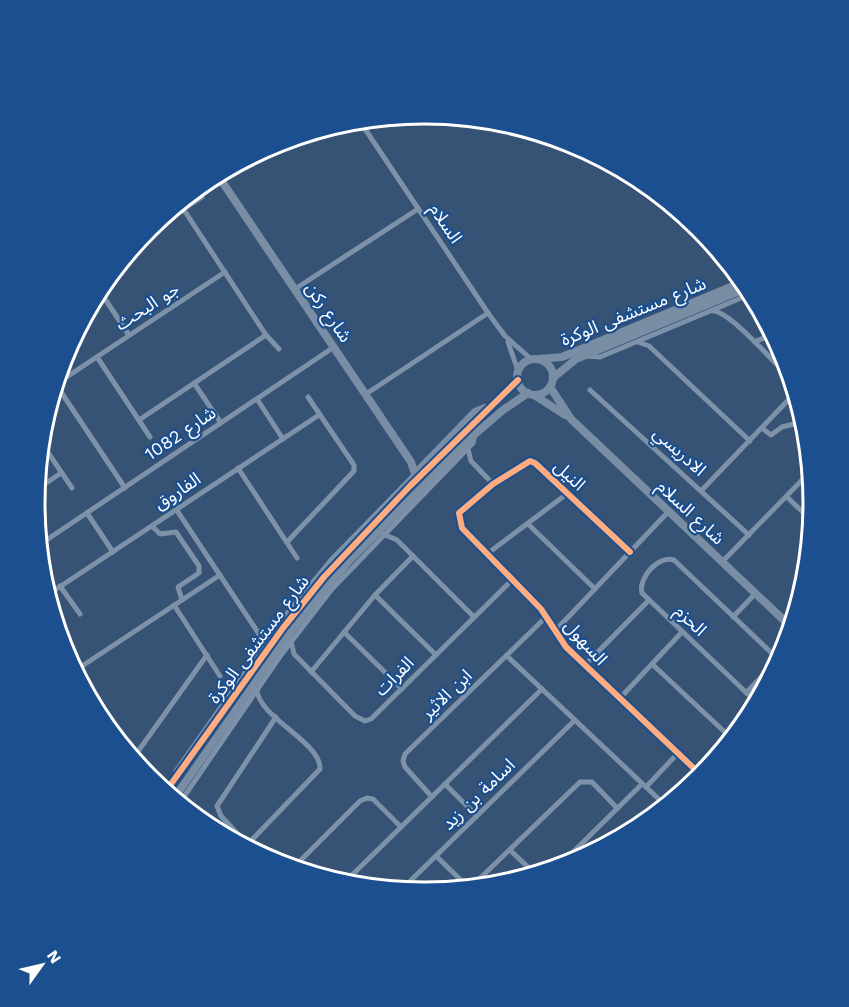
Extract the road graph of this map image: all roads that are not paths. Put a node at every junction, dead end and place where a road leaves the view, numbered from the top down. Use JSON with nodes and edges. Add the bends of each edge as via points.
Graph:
{"nodes":[{"id":1,"x":365,"y":129,"type":"edge"},
{"id":2,"x":222,"y":183,"type":"edge"},
{"id":3,"x":202,"y":197,"type":"dead end"},
{"id":4,"x":189,"y":206,"type":"edge"},
{"id":5,"x":418,"y":209,"type":"junction"},
{"id":6,"x":182,"y":210,"type":"edge"},
{"id":7,"x":225,"y":272,"type":"junction"},
{"id":8,"x":295,"y":289,"type":"junction"},
{"id":9,"x":706,"y":291,"type":"dead end"},
{"id":10,"x":739,"y":291,"type":"edge"},
{"id":11,"x":720,"y":292,"type":"junction"},
{"id":12,"x":739,"y":292,"type":"edge"},
{"id":13,"x":740,"y":292,"type":"edge"},
{"id":14,"x":105,"y":299,"type":"edge"},
{"id":15,"x":727,"y":303,"type":"junction"},
{"id":16,"x":711,"y":311,"type":"junction"},
{"id":17,"x":488,"y":313,"type":"junction"},
{"id":18,"x":724,"y":314,"type":"junction"},
{"id":19,"x":656,"y":333,"type":"junction"},
{"id":20,"x":266,"y":335,"type":"junction"},
{"id":21,"x":129,"y":336,"type":"junction"},
{"id":22,"x":505,"y":336,"type":"junction"},
{"id":23,"x":765,"y":337,"type":"edge"},
{"id":24,"x":756,"y":341,"type":"junction"},
{"id":25,"x":638,"y":342,"type":"junction"},
{"id":26,"x":334,"y":347,"type":"junction"},
{"id":27,"x":279,"y":350,"type":"dead end"},
{"id":28,"x":653,"y":350,"type":"junction"},
{"id":29,"x":585,"y":356,"type":"junction"},
{"id":30,"x":97,"y":357,"type":"junction"},
{"id":31,"x":535,"y":359,"type":"junction"},
{"id":32,"x":778,"y":367,"type":"edge"},
{"id":33,"x":518,"y":375,"type":"junction"},
{"id":34,"x":67,"y":377,"type":"edge"},
{"id":35,"x":553,"y":378,"type":"junction"},
{"id":36,"x":194,"y":383,"type":"junction"},
{"id":37,"x":550,"y":387,"type":"junction"},
{"id":38,"x":590,"y":390,"type":"dead end"},
{"id":39,"x":62,"y":393,"type":"edge"},
{"id":40,"x":366,"y":394,"type":"junction"},
{"id":41,"x":531,"y":394,"type":"junction"},
{"id":42,"x":308,"y":397,"type":"dead end"},
{"id":43,"x":257,"y":399,"type":"junction"},
{"id":44,"x":789,"y":399,"type":"edge"},
{"id":45,"x":490,"y":407,"type":"junction"},
{"id":46,"x":319,"y":415,"type":"junction"},
{"id":47,"x":571,"y":419,"type":"junction"},
{"id":48,"x":139,"y":420,"type":"junction"},
{"id":49,"x":221,"y":423,"type":"junction"},
{"id":50,"x":796,"y":424,"type":"edge"},
{"id":51,"x":762,"y":429,"type":"junction"},
{"id":52,"x":476,"y":434,"type":"junction"},
{"id":53,"x":150,"y":437,"type":"dead end"},
{"id":54,"x":283,"y":439,"type":"junction"},
{"id":55,"x":750,"y":441,"type":"junction"},
{"id":56,"x":468,"y":448,"type":"junction"},
{"id":57,"x":48,"y":453,"type":"edge"},
{"id":58,"x":457,"y":459,"type":"junction"},
{"id":59,"x":471,"y":461,"type":"junction"},
{"id":60,"x":411,"y":462,"type":"junction"},
{"id":61,"x":424,"y":464,"type":"junction"},
{"id":62,"x":238,"y":468,"type":"junction"},
{"id":63,"x":62,"y":473,"type":"junction"},
{"id":64,"x":415,"y":474,"type":"junction"},
{"id":65,"x":803,"y":479,"type":"edge"},
{"id":66,"x":46,"y":484,"type":"edge"},
{"id":67,"x":493,"y":484,"type":"junction"},
{"id":68,"x":409,"y":487,"type":"junction"},
{"id":69,"x":72,"y":488,"type":"dead end"},
{"id":70,"x":125,"y":488,"type":"junction"},
{"id":71,"x":701,"y":491,"type":"junction"},
{"id":72,"x":568,"y":493,"type":"junction"},
{"id":73,"x":787,"y":497,"type":"junction"},
{"id":74,"x":176,"y":509,"type":"junction"},
{"id":75,"x":668,"y":512,"type":"junction"},
{"id":76,"x":804,"y":512,"type":"edge"},
{"id":77,"x":87,"y":513,"type":"junction"},
{"id":78,"x":458,"y":518,"type":"joint"},
{"id":79,"x":528,"y":524,"type":"junction"},
{"id":80,"x":392,"y":525,"type":"junction"},
{"id":81,"x":152,"y":526,"type":"junction"},
{"id":82,"x":383,"y":534,"type":"junction"},
{"id":83,"x":748,"y":534,"type":"junction"},
{"id":84,"x":373,"y":537,"type":"junction"},
{"id":85,"x":47,"y":540,"type":"edge"},
{"id":86,"x":397,"y":540,"type":"junction"},
{"id":87,"x":287,"y":542,"type":"junction"},
{"id":88,"x":113,"y":552,"type":"junction"},
{"id":89,"x":630,"y":552,"type":"junction"},
{"id":90,"x":487,"y":554,"type":"junction"},
{"id":91,"x":413,"y":556,"type":"junction"},
{"id":92,"x":297,"y":558,"type":"dead end"},
{"id":93,"x":722,"y":562,"type":"junction"},
{"id":94,"x":220,"y":574,"type":"junction"},
{"id":95,"x":512,"y":580,"type":"junction"},
{"id":96,"x":60,"y":586,"type":"junction"},
{"id":97,"x":595,"y":589,"type":"junction"},
{"id":98,"x":55,"y":590,"type":"edge"},
{"id":99,"x":755,"y":594,"type":"junction"},
{"id":100,"x":375,"y":595,"type":"junction"},
{"id":101,"x":182,"y":600,"type":"junction"},
{"id":102,"x":649,"y":600,"type":"junction"},
{"id":103,"x":174,"y":605,"type":"junction"},
{"id":104,"x":80,"y":614,"type":"dead end"},
{"id":105,"x":474,"y":617,"type":"junction"},
{"id":106,"x":546,"y":617,"type":"junction"},
{"id":107,"x":733,"y":617,"type":"junction"},
{"id":108,"x":785,"y":621,"type":"edge"},
{"id":109,"x":283,"y":628,"type":"junction"},
{"id":110,"x":292,"y":630,"type":"junction"},
{"id":111,"x":344,"y":632,"type":"junction"},
{"id":112,"x":554,"y":632,"type":"junction"},
{"id":113,"x":682,"y":632,"type":"junction"},
{"id":114,"x":258,"y":633,"type":"junction"},
{"id":115,"x":272,"y":633,"type":"junction"},
{"id":116,"x":290,"y":642,"type":"junction"},
{"id":117,"x":263,"y":646,"type":"junction"},
{"id":118,"x":294,"y":654,"type":"junction"},
{"id":119,"x":773,"y":654,"type":"edge"},
{"id":120,"x":207,"y":655,"type":"junction"},
{"id":121,"x":281,"y":655,"type":"junction"},
{"id":122,"x":436,"y":655,"type":"junction"},
{"id":123,"x":507,"y":656,"type":"junction"},
{"id":124,"x":652,"y":664,"type":"junction"},
{"id":125,"x":585,"y":665,"type":"junction"},
{"id":126,"x":82,"y":666,"type":"edge"},
{"id":127,"x":311,"y":672,"type":"junction"},
{"id":128,"x":220,"y":676,"type":"dead end"},
{"id":129,"x":761,"y":678,"type":"edge"},
{"id":130,"x":402,"y":689,"type":"junction"},
{"id":131,"x":543,"y":689,"type":"junction"},
{"id":132,"x":257,"y":690,"type":"junction"},
{"id":133,"x":746,"y":693,"type":"junction"},
{"id":134,"x":750,"y":697,"type":"edge"},
{"id":135,"x":620,"y":698,"type":"junction"},
{"id":136,"x":248,"y":703,"type":"junction"},
{"id":137,"x":262,"y":703,"type":"junction"},
{"id":138,"x":276,"y":717,"type":"junction"},
{"id":139,"x":575,"y":720,"type":"junction"},
{"id":140,"x":727,"y":734,"type":"edge"},
{"id":141,"x":137,"y":752,"type":"edge"},
{"id":142,"x":678,"y":753,"type":"junction"},
{"id":143,"x":695,"y":770,"type":"edge"},
{"id":144,"x":169,"y":784,"type":"edge"},
{"id":145,"x":169,"y":784,"type":"edge"},
{"id":146,"x":445,"y":784,"type":"junction"},
{"id":147,"x":644,"y":785,"type":"junction"},
{"id":148,"x":179,"y":793,"type":"edge"},
{"id":149,"x":184,"y":797,"type":"edge"},
{"id":150,"x":432,"y":797,"type":"junction"},
{"id":151,"x":661,"y":801,"type":"edge"},
{"id":152,"x":617,"y":808,"type":"junction"},
{"id":153,"x":477,"y":816,"type":"junction"},
{"id":154,"x":401,"y":827,"type":"junction"},
{"id":155,"x":236,"y":832,"type":"edge"},
{"id":156,"x":251,"y":841,"type":"edge"},
{"id":157,"x":510,"y":850,"type":"junction"},
{"id":158,"x":572,"y":853,"type":"edge"},
{"id":159,"x":436,"y":856,"type":"junction"},
{"id":160,"x":299,"y":862,"type":"edge"},
{"id":161,"x":529,"y":868,"type":"edge"},
{"id":162,"x":352,"y":876,"type":"edge"},
{"id":163,"x":479,"y":879,"type":"edge"},
{"id":164,"x":462,"y":881,"type":"edge"},
{"id":165,"x":409,"y":882,"type":"edge"}],
"edges":[{"from":1,"to":5,"type":"street","name":"السلام"},
{"from":2,"to":8,"type":"street","name":"شارع ركن"},
{"from":3,"to":4,"type":"street"},
{"from":5,"to":8,"type":"street"},
{"from":5,"to":17,"type":"street","name":"السلام"},
{"from":6,"to":7,"type":"street"},
{"from":7,"to":20,"type":"street"},
{"from":7,"to":21,"type":"street","name":"جو البحث"},
{"from":8,"to":26,"type":"street","name":"شارع ركن"},
{"from":9,"to":11,"type":"street"},
{"from":10,"to":11,"type":"street","name":"شارع مستشفى الوكرة"},
{"from":11,"to":31,"type":"street","name":"شارع مستشفى الوكرة","via":[[562,357]]},
{"from":12,"to":29,"type":"street","name":"شارع مستشفى الوكرة"},
{"from":13,"to":15,"type":"street"},
{"from":14,"to":21,"type":"street"},
{"from":15,"to":16,"type":"street","name":"شارع مستشفى الوكرة"},
{"from":15,"to":18,"type":"street"},
{"from":16,"to":18,"type":"street"},
{"from":16,"to":19,"type":"street","name":"شارع مستشفى الوكرة"},
{"from":17,"to":22,"type":"street","name":"السلام"},
{"from":17,"to":40,"type":"street"},
{"from":18,"to":24,"type":"street"},
{"from":19,"to":25,"type":"street","name":"شارع مستشفى الوكرة"},
{"from":19,"to":28,"type":"street"},
{"from":20,"to":27,"type":"street"},
{"from":20,"to":36,"type":"street"},
{"from":21,"to":30,"type":"street","name":"جو البحث"},
{"from":22,"to":31,"type":"street","name":"السلام"},
{"from":22,"to":33,"type":"street","name":"السلام"},
{"from":23,"to":24,"type":"street"},
{"from":24,"to":32,"type":"street"},
{"from":25,"to":28,"type":"street"},
{"from":25,"to":29,"type":"street","name":"شارع مستشفى الوكرة","via":[[600,357]]},
{"from":26,"to":40,"type":"street","name":"شارع ركن"},
{"from":26,"to":43,"type":"street","name":"شارع 1082"},
{"from":28,"to":55,"type":"street"},
{"from":29,"to":35,"type":"street","name":"شارع مستشفى الوكرة"},
{"from":30,"to":34,"type":"street","name":"جو البحث"},
{"from":30,"to":48,"type":"street"},
{"from":31,"to":33,"type":"street"},
{"from":31,"to":35,"type":"street","via":[[548,364]]},
{"from":33,"to":41,"type":"street","via":[[521,388]]},
{"from":33,"to":45,"type":"street","name":"شارع مستشفى الوكرة"},
{"from":35,"to":37,"type":"street"},
{"from":36,"to":48,"type":"street"},
{"from":36,"to":49,"type":"street"},
{"from":37,"to":41,"type":"street","via":[[543,393]]},
{"from":37,"to":47,"type":"street","name":"شارع السلام"},
{"from":38,"to":71,"type":"street","name":"الادريسي"},
{"from":39,"to":70,"type":"street"},
{"from":40,"to":60,"type":"street","name":"شارع ركن"},
{"from":41,"to":47,"type":"street","name":"شارع السلام"},
{"from":41,"to":52,"type":"street","name":"شارع مستشفى الوكرة","via":[[503,410]]},
{"from":42,"to":46,"type":"street"},
{"from":43,"to":49,"type":"street","name":"شارع 1082"},
{"from":43,"to":54,"type":"street"},
{"from":44,"to":51,"type":"street"},
{"from":45,"to":61,"type":"street","name":"شارع مستشفى الوكرة","via":[[475,412]]},
{"from":45,"to":68,"type":"street","name":"شارع مستشفى الوكرة"},
{"from":46,"to":54,"type":"street","name":"الفاروق"},
{"from":46,"to":87,"type":"street","via":[[354,465],[354,471]]},
{"from":47,"to":75,"type":"street","name":"شارع السلام"},
{"from":48,"to":53,"type":"street"},
{"from":49,"to":70,"type":"street","name":"شارع 1082"},
{"from":50,"to":51,"type":"street","via":[[771,435]]},
{"from":51,"to":55,"type":"street"},
{"from":52,"to":56,"type":"street","name":"شارع مستشفى الوكرة"},
{"from":52,"to":84,"type":"street","name":"شارع مستشفى الوكرة"},
{"from":54,"to":62,"type":"street","name":"الفاروق"},
{"from":55,"to":71,"type":"street"},
{"from":56,"to":58,"type":"street","name":"شارع مستشفى الوكرة"},
{"from":56,"to":59,"type":"street"},
{"from":57,"to":63,"type":"street"},
{"from":58,"to":59,"type":"street"},
{"from":58,"to":80,"type":"street","name":"شارع مستشفى الوكرة"},
{"from":59,"to":67,"type":"street"},
{"from":60,"to":61,"type":"street"},
{"from":60,"to":64,"type":"street","name":"شارع ركن"},
{"from":61,"to":64,"type":"street","name":"شارع مستشفى الوكرة"},
{"from":62,"to":74,"type":"street","name":"الفاروق"},
{"from":62,"to":87,"type":"street"},
{"from":63,"to":66,"type":"street"},
{"from":63,"to":69,"type":"street"},
{"from":64,"to":68,"type":"street","name":"شارع مستشفى الوكرة"},
{"from":64,"to":115,"type":"street","name":"شارع مستشفى الوكرة","via":[[331,560]]},
{"from":65,"to":73,"type":"street"},
{"from":67,"to":72,"type":"street","name":"النيل","via":[[530,461]]},
{"from":67,"to":78,"type":"street","name":"النيل","via":[[462,509]]},
{"from":68,"to":109,"type":"street","name":"شارع مستشفى الوكرة","via":[[324,577]]},
{"from":70,"to":77,"type":"street","name":"شارع 1082"},
{"from":71,"to":83,"type":"street","name":"الادريسي"},
{"from":72,"to":79,"type":"street"},
{"from":72,"to":89,"type":"street","name":"النيل"},
{"from":73,"to":76,"type":"street"},
{"from":73,"to":83,"type":"street"},
{"from":74,"to":81,"type":"street","name":"الفاروق"},
{"from":74,"to":94,"type":"street"},
{"from":75,"to":89,"type":"street"},
{"from":75,"to":93,"type":"street","name":"شارع السلام"},
{"from":77,"to":85,"type":"street","name":"شارع 1082"},
{"from":77,"to":88,"type":"street"},
{"from":78,"to":90,"type":"street","name":"السهول","via":[[462,528]]},
{"from":79,"to":90,"type":"street"},
{"from":79,"to":97,"type":"street"},
{"from":80,"to":82,"type":"street","name":"شارع مستشفى الوكرة"},
{"from":80,"to":86,"type":"street"},
{"from":81,"to":88,"type":"street","name":"الفاروق"},
{"from":81,"to":101,"type":"street","via":[[160,534],[176,532],[199,566],[199,573],[178,587]]},
{"from":82,"to":84,"type":"street"},
{"from":82,"to":86,"type":"street"},
{"from":82,"to":116,"type":"street","name":"شارع مستشفى الوكرة"},
{"from":83,"to":93,"type":"street"},
{"from":84,"to":110,"type":"street","name":"شارع مستشفى الوكرة","via":[[348,561]]},
{"from":86,"to":91,"type":"street"},
{"from":87,"to":92,"type":"street"},
{"from":88,"to":96,"type":"street","name":"الفاروق"},
{"from":89,"to":97,"type":"street"},
{"from":90,"to":95,"type":"street","name":"السهول"},
{"from":91,"to":100,"type":"street"},
{"from":91,"to":105,"type":"street"},
{"from":93,"to":99,"type":"street","name":"شارع السلام"},
{"from":94,"to":101,"type":"street"},
{"from":94,"to":114,"type":"street"},
{"from":95,"to":105,"type":"street","name":"الفرات"},
{"from":95,"to":106,"type":"street","name":"السهول"},
{"from":96,"to":98,"type":"street","name":"الفاروق"},
{"from":96,"to":104,"type":"street"},
{"from":97,"to":112,"type":"street"},
{"from":99,"to":107,"type":"street"},
{"from":99,"to":108,"type":"street","name":"شارع السلام"},
{"from":100,"to":111,"type":"street"},
{"from":100,"to":122,"type":"street"},
{"from":101,"to":103,"type":"street"},
{"from":102,"to":107,"type":"street","name":"الحزم","via":[[640,586],[642,579],[667,558],[674,560]]},
{"from":102,"to":113,"type":"street","name":"الحزم"},
{"from":102,"to":125,"type":"street"},
{"from":103,"to":120,"type":"street"},
{"from":103,"to":126,"type":"street"},
{"from":105,"to":122,"type":"street","name":"الفرات"},
{"from":106,"to":112,"type":"street","name":"السهول"},
{"from":106,"to":123,"type":"street","name":"ابن الاثير"},
{"from":107,"to":119,"type":"street"},
{"from":109,"to":115,"type":"street"},
{"from":109,"to":144,"type":"street","name":"شارع مستشفى الوكرة"},
{"from":110,"to":116,"type":"street","name":"الفرات"},
{"from":110,"to":148,"type":"street","name":"شارع مستشفى الوكرة"},
{"from":111,"to":127,"type":"street"},
{"from":111,"to":130,"type":"street"},
{"from":112,"to":125,"type":"street","name":"السهول"},
{"from":113,"to":124,"type":"street"},
{"from":113,"to":133,"type":"street","name":"الحزم"},
{"from":114,"to":115,"type":"street"},
{"from":114,"to":117,"type":"street"},
{"from":115,"to":117,"type":"street","name":"شارع مستشفى الوكرة"},
{"from":116,"to":118,"type":"street","name":"الفرات"},
{"from":116,"to":121,"type":"street","name":"شارع مستشفى الوكرة"},
{"from":117,"to":145,"type":"street","name":"شارع مستشفى الوكرة"},
{"from":118,"to":121,"type":"street"},
{"from":118,"to":127,"type":"street","name":"الفرات"},
{"from":120,"to":128,"type":"street"},
{"from":120,"to":141,"type":"street"},
{"from":121,"to":132,"type":"street","name":"شارع مستشفى الوكرة"},
{"from":122,"to":130,"type":"street","name":"الفرات"},
{"from":123,"to":131,"type":"street"},
{"from":123,"to":150,"type":"street","name":"ابن الاثير","via":[[405,754],[405,767]]},
{"from":124,"to":135,"type":"street"},
{"from":124,"to":140,"type":"street"},
{"from":125,"to":135,"type":"street","name":"السهول"},
{"from":127,"to":130,"type":"street","name":"الفرات","via":[[354,716],[365,721]]},
{"from":129,"to":133,"type":"street"},
{"from":131,"to":139,"type":"street"},
{"from":131,"to":146,"type":"street"},
{"from":132,"to":136,"type":"street","name":"شارع مستشفى الوكرة"},
{"from":132,"to":137,"type":"street"},
{"from":133,"to":134,"type":"street","name":"الحزم"},
{"from":135,"to":142,"type":"street","name":"السهول"},
{"from":136,"to":137,"type":"street"},
{"from":136,"to":149,"type":"street","name":"شارع مستشفى الوكرة"},
{"from":137,"to":138,"type":"street"},
{"from":138,"to":155,"type":"street","via":[[217,806]]},
{"from":138,"to":156,"type":"street","via":[[315,755],[320,769]]},
{"from":139,"to":147,"type":"street"},
{"from":139,"to":153,"type":"street","name":"اسامة بن زيد"},
{"from":142,"to":143,"type":"street","name":"السهول"},
{"from":142,"to":147,"type":"street"},
{"from":146,"to":150,"type":"street"},
{"from":146,"to":153,"type":"street"},
{"from":147,"to":151,"type":"street"},
{"from":147,"to":152,"type":"street"},
{"from":150,"to":154,"type":"street"},
{"from":152,"to":157,"type":"street","via":[[592,782],[585,780]]},
{"from":152,"to":158,"type":"street"},
{"from":153,"to":159,"type":"street","name":"اسامة بن زيد"},
{"from":154,"to":160,"type":"street","via":[[373,799],[367,798]]},
{"from":154,"to":162,"type":"street"},
{"from":157,"to":161,"type":"street"},
{"from":157,"to":163,"type":"street"},
{"from":159,"to":164,"type":"street"},
{"from":159,"to":165,"type":"street","name":"اسامة بن زيد"}]}
